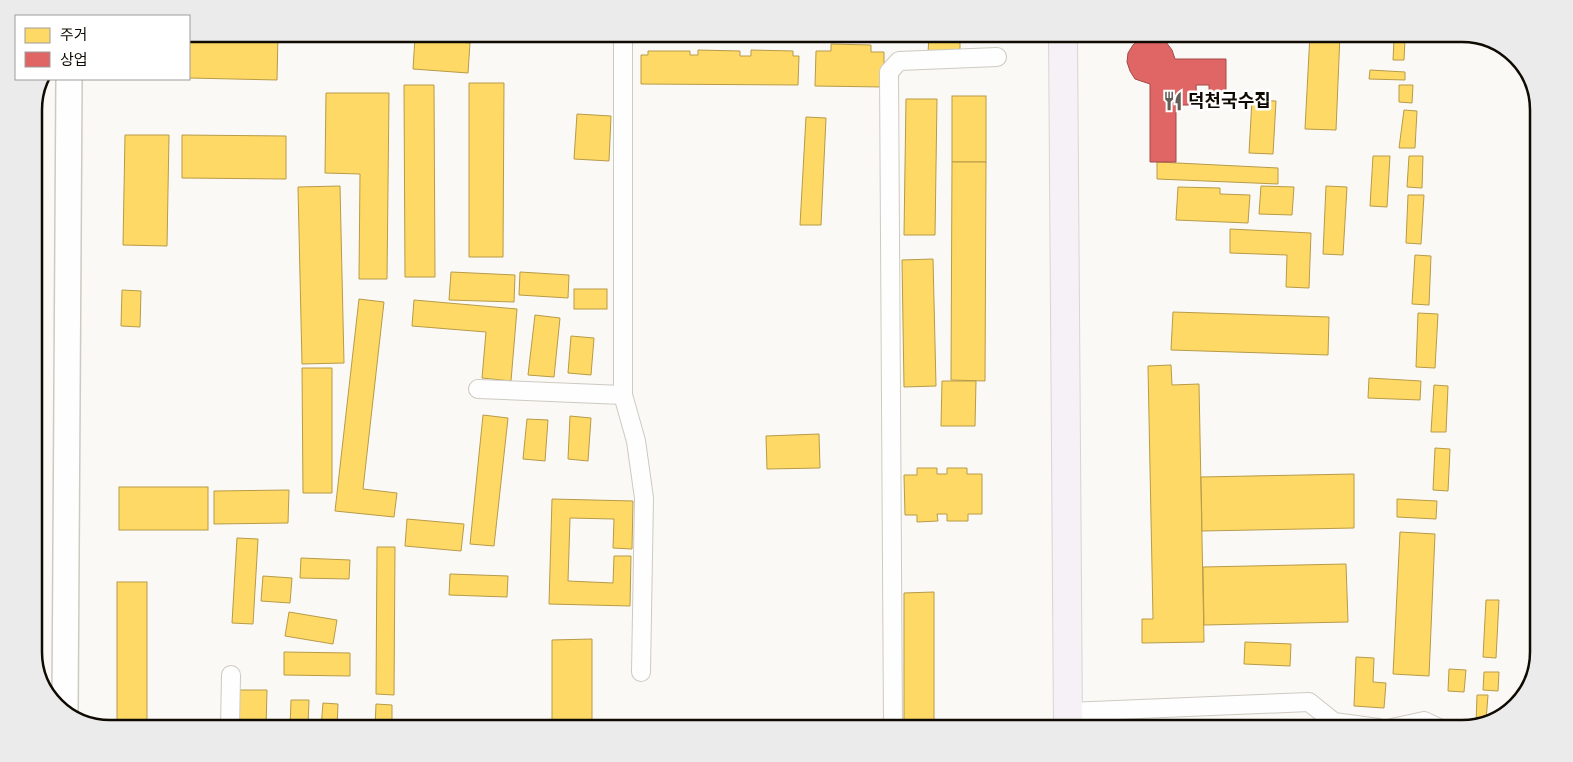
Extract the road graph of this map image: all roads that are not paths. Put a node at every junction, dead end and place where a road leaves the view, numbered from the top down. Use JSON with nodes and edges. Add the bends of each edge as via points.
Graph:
{"nodes":[{"id":1,"x":623,"y":42,"type":"edge"},
{"id":2,"x":1063,"y":42,"type":"edge"},
{"id":3,"x":997,"y":58,"type":"dead end"},
{"id":4,"x":70,"y":80,"type":"edge"},
{"id":5,"x":478,"y":388,"type":"dead end"},
{"id":6,"x":623,"y":395,"type":"junction"},
{"id":7,"x":641,"y":672,"type":"dead end"},
{"id":8,"x":231,"y":675,"type":"dead end"},
{"id":9,"x":65,"y":703,"type":"edge"},
{"id":10,"x":230,"y":720,"type":"edge"},
{"id":11,"x":893,"y":720,"type":"edge"},
{"id":12,"x":1068,"y":720,"type":"edge"},
{"id":13,"x":1332,"y":720,"type":"edge"}],
"edges":[{"from":1,"to":6,"type":"street"},
{"from":2,"to":12,"type":"main road"},
{"from":3,"to":11,"type":"street","via":[[899,61],[889,72]]},
{"from":4,"to":9,"type":"main road"},
{"from":5,"to":6,"type":"street"},
{"from":6,"to":7,"type":"street","via":[[636,441],[644,498]]},
{"from":8,"to":10,"type":"street"},
{"from":12,"to":13,"type":"street","via":[[1309,702]]}]}
